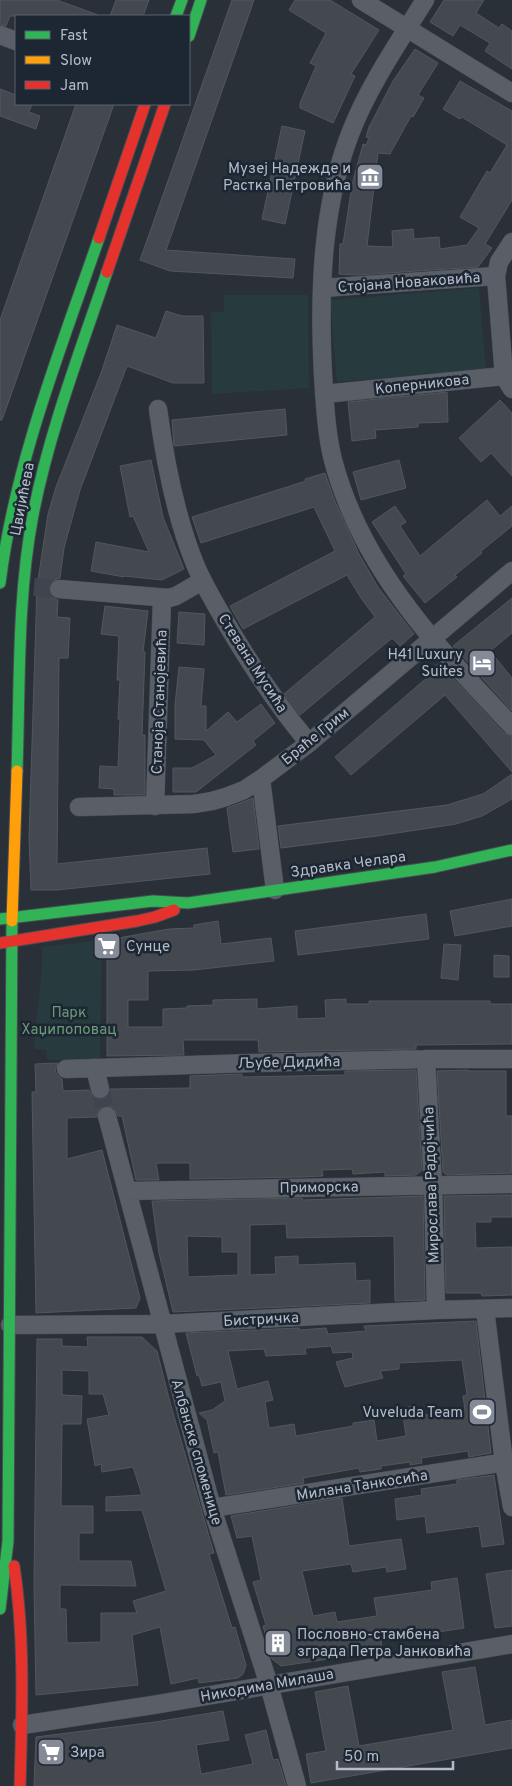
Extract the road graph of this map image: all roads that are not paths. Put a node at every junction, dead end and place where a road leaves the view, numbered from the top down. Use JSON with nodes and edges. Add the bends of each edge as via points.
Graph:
{"nodes":[{"id":1,"x":182,"y":0,"type":"edge"},
{"id":2,"x":201,"y":0,"type":"edge"},
{"id":3,"x":361,"y":0,"type":"edge"},
{"id":4,"x":425,"y":0,"type":"edge"},
{"id":5,"x":176,"y":15,"type":"edge"},
{"id":6,"x":407,"y":29,"type":"junction"},
{"id":7,"x":190,"y":33,"type":"edge"},
{"id":8,"x":0,"y":35,"type":"edge"},
{"id":9,"x":15,"y":41,"type":"edge"},
{"id":10,"x":512,"y":92,"type":"edge"},
{"id":11,"x":146,"y":105,"type":"edge"},
{"id":12,"x":165,"y":105,"type":"edge"},
{"id":13,"x":512,"y":242,"type":"edge"},
{"id":14,"x":496,"y":276,"type":"junction"},
{"id":15,"x":322,"y":288,"type":"junction"},
{"id":16,"x":508,"y":382,"type":"edge"},
{"id":17,"x":324,"y":394,"type":"junction"},
{"id":18,"x":158,"y":410,"type":"dead end"},
{"id":19,"x":512,"y":570,"type":"edge"},
{"id":20,"x":202,"y":581,"type":"junction"},
{"id":21,"x":0,"y":583,"type":"edge"},
{"id":22,"x":59,"y":589,"type":"tunnel mouth"},
{"id":23,"x":162,"y":598,"type":"junction"},
{"id":24,"x":431,"y":638,"type":"junction"},
{"id":25,"x":512,"y":726,"type":"edge"},
{"id":26,"x":309,"y":743,"type":"junction"},
{"id":27,"x":261,"y":779,"type":"junction"},
{"id":28,"x":156,"y":806,"type":"junction"},
{"id":29,"x":79,"y":807,"type":"dead end"},
{"id":30,"x":512,"y":850,"type":"edge"},
{"id":31,"x":275,"y":890,"type":"junction"},
{"id":32,"x":188,"y":902,"type":"junction"},
{"id":33,"x":12,"y":918,"type":"junction"},
{"id":34,"x":0,"y":919,"type":"edge"},
{"id":35,"x":12,"y":942,"type":"junction"},
{"id":36,"x":0,"y":943,"type":"edge"},
{"id":37,"x":426,"y":1059,"type":"junction"},
{"id":38,"x":512,"y":1059,"type":"edge"},
{"id":39,"x":95,"y":1068,"type":"junction"},
{"id":40,"x":66,"y":1069,"type":"dead end"},
{"id":41,"x":100,"y":1089,"type":"tunnel mouth"},
{"id":42,"x":107,"y":1116,"type":"tunnel mouth"},
{"id":43,"x":512,"y":1184,"type":"edge"},
{"id":44,"x":433,"y":1185,"type":"junction"},
{"id":45,"x":127,"y":1191,"type":"junction"},
{"id":46,"x":512,"y":1308,"type":"edge"},
{"id":47,"x":485,"y":1309,"type":"junction"},
{"id":48,"x":436,"y":1310,"type":"junction"},
{"id":49,"x":162,"y":1324,"type":"junction"},
{"id":50,"x":10,"y":1325,"type":"junction"},
{"id":51,"x":508,"y":1462,"type":"edge"},
{"id":52,"x":512,"y":1507,"type":"edge"},
{"id":53,"x":212,"y":1508,"type":"junction"},
{"id":54,"x":8,"y":1541,"type":"junction"},
{"id":55,"x":0,"y":1609,"type":"edge"},
{"id":56,"x":512,"y":1644,"type":"edge"},
{"id":57,"x":269,"y":1685,"type":"junction"},
{"id":58,"x":22,"y":1725,"type":"junction"},
{"id":59,"x":20,"y":1786,"type":"edge"},
{"id":60,"x":296,"y":1786,"type":"edge"}],
"edges":[{"from":1,"to":5,"type":"main road"},
{"from":2,"to":7,"type":"main road"},
{"from":3,"to":6,"type":"street"},
{"from":4,"to":6,"type":"street"},
{"from":6,"to":10,"type":"street"},
{"from":6,"to":15,"type":"street","via":[[365,101],[343,155],[329,214]]},
{"from":8,"to":9,"type":"street"},
{"from":11,"to":21,"type":"main road","name":"Цвијићева","via":[[29,438],[9,518]]},
{"from":12,"to":33,"type":"main road","name":"Цвијићева","via":[[66,392],[33,515]]},
{"from":13,"to":14,"type":"street","name":"Стојана Новаковића","via":[[499,262]]},
{"from":14,"to":15,"type":"street","name":"Стојана Новаковића"},
{"from":14,"to":16,"type":"street","name":"Стојана Новаковића"},
{"from":15,"to":17,"type":"street"},
{"from":16,"to":17,"type":"street","name":"Коперникова"},
{"from":17,"to":24,"type":"street","via":[[333,460],[354,518],[376,560]]},
{"from":18,"to":20,"type":"street","name":"Стевана Мусића","via":[[165,462],[186,538]]},
{"from":19,"to":24,"type":"street","name":"Браће Грим"},
{"from":20,"to":23,"type":"street","via":[[176,596]]},
{"from":20,"to":26,"type":"street","name":"Стевана Мусића","via":[[264,684]]},
{"from":22,"to":23,"type":"street"},
{"from":23,"to":28,"type":"street","name":"Станоја Станојевића"},
{"from":24,"to":25,"type":"street"},
{"from":24,"to":26,"type":"street","name":"Браће Грим"},
{"from":26,"to":27,"type":"street","name":"Браће Грим"},
{"from":27,"to":28,"type":"street","name":"Браће Грим","via":[[244,790],[212,801]]},
{"from":27,"to":31,"type":"street"},
{"from":28,"to":29,"type":"street","name":"Браће Грим"},
{"from":30,"to":31,"type":"main road","name":"Здравка Челара","via":[[435,867]]},
{"from":31,"to":32,"type":"main road","name":"Здравка Челара"},
{"from":32,"to":33,"type":"main road","name":"Здравка Челара","via":[[153,901]]},
{"from":32,"to":35,"type":"main road","name":"Здравка Челара","via":[[155,917]]},
{"from":33,"to":34,"type":"main road","name":"Здравка Челара"},
{"from":33,"to":35,"type":"main road","name":"Цвијићева"},
{"from":35,"to":36,"type":"main road","name":"Здравка Челара"},
{"from":35,"to":50,"type":"main road","name":"Цвијићева"},
{"from":37,"to":38,"type":"street","name":"Љубе Дидића"},
{"from":37,"to":39,"type":"street","name":"Љубе Дидића"},
{"from":37,"to":44,"type":"street","name":"Мирослава Радојчића"},
{"from":39,"to":40,"type":"street","name":"Љубе Дидића"},
{"from":39,"to":41,"type":"street"},
{"from":42,"to":45,"type":"street","name":"Албанске споменице"},
{"from":43,"to":44,"type":"street","name":"Приморска"},
{"from":44,"to":45,"type":"street","name":"Приморска"},
{"from":44,"to":48,"type":"street","name":"Мирослава Радојчића"},
{"from":45,"to":49,"type":"street","name":"Албанске споменице"},
{"from":46,"to":47,"type":"street","name":"Бистричка"},
{"from":47,"to":48,"type":"street","name":"Бистричка"},
{"from":47,"to":51,"type":"street"},
{"from":48,"to":49,"type":"street","name":"Бистричка"},
{"from":49,"to":50,"type":"street","name":"Бистричка"},
{"from":49,"to":53,"type":"street","name":"Албанске споменице"},
{"from":50,"to":54,"type":"main road","name":"Цвијићева"},
{"from":51,"to":52,"type":"street"},
{"from":51,"to":53,"type":"street","name":"Милана Танкосића"},
{"from":53,"to":57,"type":"street","name":"Албанске споменице"},
{"from":54,"to":55,"type":"main road","name":"Цвијићева"},
{"from":54,"to":58,"type":"main road","via":[[19,1600]]},
{"from":56,"to":57,"type":"street","name":"Никодима Милаша"},
{"from":57,"to":58,"type":"street","name":"Никодима Милаша"},
{"from":57,"to":60,"type":"street","name":"Албанске споменице"},
{"from":58,"to":59,"type":"main road"}]}
